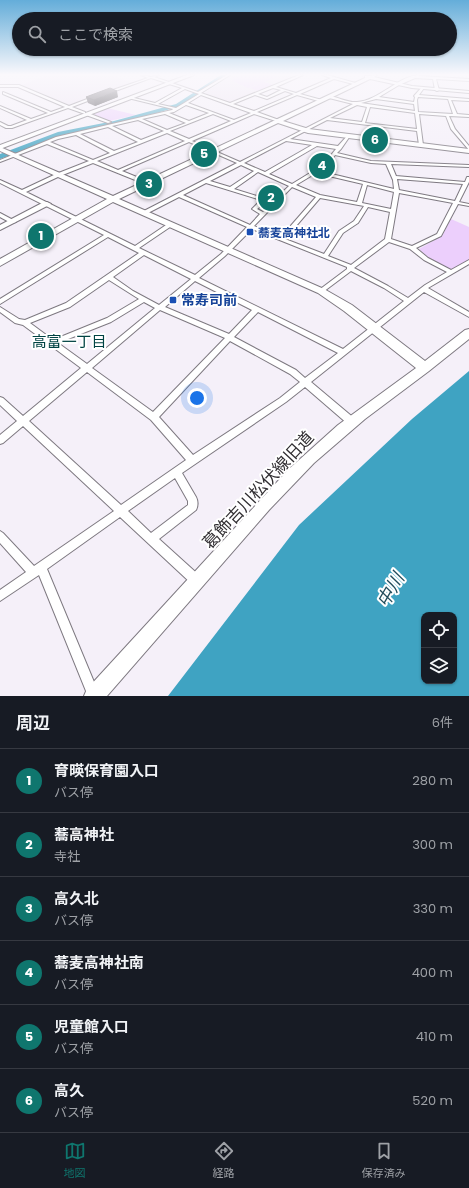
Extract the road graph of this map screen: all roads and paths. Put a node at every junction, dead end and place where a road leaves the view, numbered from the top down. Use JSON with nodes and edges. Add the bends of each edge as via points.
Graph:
{"nodes":[{"id":1,"x":3,"y":107,"type":"edge"},
{"id":2,"x":37,"y":107,"type":"edge"},
{"id":3,"x":65,"y":107,"type":"edge"},
{"id":4,"x":73,"y":107,"type":"edge"},
{"id":5,"x":101,"y":107,"type":"edge"},
{"id":6,"x":102,"y":107,"type":"edge"},
{"id":7,"x":171,"y":107,"type":"edge"},
{"id":8,"x":180,"y":107,"type":"edge"},
{"id":9,"x":197,"y":107,"type":"edge"},
{"id":10,"x":240,"y":107,"type":"edge"},
{"id":11,"x":265,"y":107,"type":"edge"},
{"id":12,"x":306,"y":107,"type":"edge"},
{"id":13,"x":348,"y":107,"type":"edge"},
{"id":14,"x":369,"y":107,"type":"edge"},
{"id":15,"x":381,"y":107,"type":"edge"},
{"id":16,"x":416,"y":107,"type":"edge"},
{"id":17,"x":452,"y":107,"type":"edge"},
{"id":18,"x":177,"y":109,"type":"junction"},
{"id":19,"x":254,"y":112,"type":"junction"},
{"id":20,"x":417,"y":112,"type":"junction"},
{"id":21,"x":51,"y":113,"type":"junction"},
{"id":22,"x":86,"y":113,"type":"junction"},
{"id":23,"x":166,"y":113,"type":"junction"},
{"id":24,"x":213,"y":113,"type":"junction"},
{"id":25,"x":447,"y":115,"type":"junction"},
{"id":26,"x":456,"y":116,"type":"junction"},
{"id":27,"x":469,"y":116,"type":"edge"},
{"id":28,"x":326,"y":119,"type":"junction"},
{"id":29,"x":30,"y":120,"type":"junction"},
{"id":30,"x":138,"y":120,"type":"junction"},
{"id":31,"x":234,"y":121,"type":"junction"},
{"id":32,"x":278,"y":121,"type":"junction"},
{"id":33,"x":0,"y":123,"type":"edge"},
{"id":34,"x":190,"y":123,"type":"junction"},
{"id":35,"x":109,"y":124,"type":"junction"},
{"id":36,"x":363,"y":124,"type":"junction"},
{"id":37,"x":305,"y":130,"type":"junction"},
{"id":38,"x":419,"y":130,"type":"junction"},
{"id":39,"x":167,"y":132,"type":"junction"},
{"id":40,"x":76,"y":133,"type":"junction"},
{"id":41,"x":348,"y":136,"type":"junction"},
{"id":42,"x":286,"y":140,"type":"junction"},
{"id":43,"x":188,"y":141,"type":"junction"},
{"id":44,"x":46,"y":142,"type":"junction"},
{"id":45,"x":142,"y":142,"type":"junction"},
{"id":46,"x":0,"y":143,"type":"edge"},
{"id":47,"x":317,"y":144,"type":"junction"},
{"id":48,"x":421,"y":145,"type":"junction"},
{"id":49,"x":0,"y":148,"type":"edge"},
{"id":50,"x":340,"y":148,"type":"junction"},
{"id":51,"x":469,"y":150,"type":"edge"},
{"id":52,"x":213,"y":152,"type":"junction"},
{"id":53,"x":114,"y":153,"type":"junction"},
{"id":54,"x":11,"y":154,"type":"junction"},
{"id":55,"x":335,"y":154,"type":"junction"},
{"id":56,"x":0,"y":161,"type":"edge"},
{"id":57,"x":94,"y":161,"type":"junction"},
{"id":58,"x":388,"y":163,"type":"junction"},
{"id":59,"x":240,"y":164,"type":"junction"},
{"id":60,"x":469,"y":166,"type":"edge"},
{"id":61,"x":119,"y":171,"type":"junction"},
{"id":62,"x":257,"y":171,"type":"junction"},
{"id":63,"x":316,"y":172,"type":"junction"},
{"id":64,"x":265,"y":174,"type":"junction"},
{"id":65,"x":58,"y":175,"type":"junction"},
{"id":66,"x":394,"y":177,"type":"junction"},
{"id":67,"x":468,"y":180,"type":"edge"},
{"id":68,"x":0,"y":181,"type":"edge"},
{"id":69,"x":206,"y":181,"type":"junction"},
{"id":70,"x":147,"y":183,"type":"junction"},
{"id":71,"x":365,"y":184,"type":"junction"},
{"id":72,"x":292,"y":186,"type":"junction"},
{"id":73,"x":231,"y":189,"type":"junction"},
{"id":74,"x":397,"y":191,"type":"junction"},
{"id":75,"x":22,"y":192,"type":"junction"},
{"id":76,"x":180,"y":195,"type":"junction"},
{"id":77,"x":319,"y":196,"type":"junction"},
{"id":78,"x":113,"y":199,"type":"junction"},
{"id":79,"x":265,"y":200,"type":"junction"},
{"id":80,"x":454,"y":202,"type":"junction"},
{"id":81,"x":274,"y":203,"type":"junction"},
{"id":82,"x":47,"y":204,"type":"junction"},
{"id":83,"x":359,"y":204,"type":"junction"},
{"id":84,"x":367,"y":205,"type":"junction"},
{"id":85,"x":469,"y":205,"type":"edge"},
{"id":86,"x":393,"y":210,"type":"junction"},
{"id":87,"x":144,"y":213,"type":"junction"},
{"id":88,"x":264,"y":214,"type":"junction"},
{"id":89,"x":0,"y":215,"type":"edge"},
{"id":90,"x":77,"y":219,"type":"junction"},
{"id":91,"x":13,"y":222,"type":"junction"},
{"id":92,"x":171,"y":224,"type":"junction"},
{"id":93,"x":251,"y":227,"type":"junction"},
{"id":94,"x":0,"y":228,"type":"edge"},
{"id":95,"x":108,"y":235,"type":"junction"},
{"id":96,"x":282,"y":239,"type":"junction"},
{"id":97,"x":388,"y":240,"type":"junction"},
{"id":98,"x":136,"y":248,"type":"junction"},
{"id":99,"x":412,"y":248,"type":"junction"},
{"id":100,"x":229,"y":250,"type":"junction"},
{"id":101,"x":144,"y":252,"type":"junction"},
{"id":102,"x":325,"y":257,"type":"junction"},
{"id":103,"x":2,"y":260,"type":"edge"},
{"id":104,"x":469,"y":262,"type":"edge"},
{"id":105,"x":350,"y":268,"type":"junction"},
{"id":106,"x":451,"y":272,"type":"junction"},
{"id":107,"x":109,"y":277,"type":"junction"},
{"id":108,"x":196,"y":278,"type":"junction"},
{"id":109,"x":424,"y":289,"type":"junction"},
{"id":110,"x":321,"y":291,"type":"junction"},
{"id":111,"x":145,"y":299,"type":"junction"},
{"id":112,"x":408,"y":301,"type":"junction"},
{"id":113,"x":0,"y":302,"type":"edge"},
{"id":114,"x":160,"y":308,"type":"junction"},
{"id":115,"x":0,"y":309,"type":"edge"},
{"id":116,"x":257,"y":309,"type":"junction"},
{"id":117,"x":469,"y":315,"type":"edge"},
{"id":118,"x":25,"y":323,"type":"junction"},
{"id":119,"x":374,"y":328,"type":"junction"},
{"id":120,"x":469,"y":333,"type":"edge"},
{"id":121,"x":230,"y":338,"type":"junction"},
{"id":122,"x":51,"y":343,"type":"junction"},
{"id":123,"x":343,"y":352,"type":"junction"},
{"id":124,"x":86,"y":368,"type":"junction"},
{"id":125,"x":425,"y":368,"type":"junction"},
{"id":126,"x":306,"y":382,"type":"junction"},
{"id":127,"x":0,"y":400,"type":"edge"},
{"id":128,"x":154,"y":417,"type":"junction"},
{"id":129,"x":24,"y":420,"type":"junction"},
{"id":130,"x":352,"y":422,"type":"junction"},
{"id":131,"x":0,"y":440,"type":"edge"},
{"id":132,"x":192,"y":461,"type":"junction"},
{"id":133,"x":177,"y":472,"type":"junction"},
{"id":134,"x":122,"y":511,"type":"junction"},
{"id":135,"x":0,"y":536,"type":"edge"},
{"id":136,"x":151,"y":539,"type":"junction"},
{"id":137,"x":37,"y":570,"type":"junction"},
{"id":138,"x":197,"y":582,"type":"junction"},
{"id":139,"x":0,"y":596,"type":"edge"},
{"id":140,"x":94,"y":696,"type":"edge"}],
"edges":[{"from":1,"to":29,"type":"street"},
{"from":2,"to":21,"type":"street"},
{"from":3,"to":21,"type":"street"},
{"from":4,"to":22,"type":"street"},
{"from":5,"to":22,"type":"main road"},
{"from":6,"to":22,"type":"main road"},
{"from":7,"to":18,"type":"street"},
{"from":8,"to":18,"type":"street"},
{"from":9,"to":24,"type":"street"},
{"from":10,"to":19,"type":"street"},
{"from":11,"to":19,"type":"street"},
{"from":12,"to":32,"type":"street"},
{"from":13,"to":28,"type":"street"},
{"from":14,"to":36,"type":"street"},
{"from":15,"to":20,"type":"street"},
{"from":16,"to":20,"type":"street"},
{"from":17,"to":26,"type":"street"},
{"from":18,"to":23,"type":"street"},
{"from":19,"to":31,"type":"street"},
{"from":19,"to":32,"type":"street"},
{"from":20,"to":25,"type":"street"},
{"from":20,"to":38,"type":"street"},
{"from":21,"to":29,"type":"street"},
{"from":22,"to":35,"type":"street"},
{"from":22,"to":46,"type":"main road"},
{"from":22,"to":49,"type":"main road"},
{"from":23,"to":30,"type":"street"},
{"from":23,"to":34,"type":"street"},
{"from":24,"to":31,"type":"street"},
{"from":24,"to":34,"type":"street"},
{"from":25,"to":26,"type":"street"},
{"from":25,"to":51,"type":"street","via":[[453,129]]},
{"from":26,"to":27,"type":"street"},
{"from":28,"to":36,"type":"street"},
{"from":28,"to":37,"type":"street"},
{"from":29,"to":33,"type":"street","via":[[9,127]]},
{"from":30,"to":35,"type":"street"},
{"from":30,"to":39,"type":"street"},
{"from":31,"to":43,"type":"street"},
{"from":32,"to":37,"type":"street"},
{"from":32,"to":52,"type":"street"},
{"from":34,"to":39,"type":"street"},
{"from":35,"to":40,"type":"street"},
{"from":35,"to":45,"type":"street"},
{"from":36,"to":38,"type":"street"},
{"from":37,"to":41,"type":"street"},
{"from":37,"to":42,"type":"street"},
{"from":38,"to":48,"type":"street"},
{"from":39,"to":43,"type":"street"},
{"from":39,"to":45,"type":"street"},
{"from":40,"to":44,"type":"street"},
{"from":40,"to":53,"type":"street"},
{"from":41,"to":48,"type":"street"},
{"from":41,"to":50,"type":"street"},
{"from":42,"to":47,"type":"street"},
{"from":42,"to":59,"type":"street"},
{"from":43,"to":52,"type":"street"},
{"from":43,"to":61,"type":"street"},
{"from":44,"to":54,"type":"street"},
{"from":44,"to":57,"type":"street"},
{"from":45,"to":53,"type":"street"},
{"from":47,"to":50,"type":"street"},
{"from":47,"to":64,"type":"street"},
{"from":48,"to":51,"type":"street"},
{"from":49,"to":54,"type":"street"},
{"from":50,"to":55,"type":"street"},
{"from":52,"to":59,"type":"street"},
{"from":52,"to":70,"type":"street"},
{"from":53,"to":57,"type":"street"},
{"from":54,"to":56,"type":"street"},
{"from":54,"to":65,"type":"street"},
{"from":55,"to":58,"type":"street","via":[[370,162]]},
{"from":55,"to":63,"type":"street"},
{"from":57,"to":61,"type":"street"},
{"from":57,"to":65,"type":"street"},
{"from":58,"to":60,"type":"street"},
{"from":58,"to":66,"type":"street"},
{"from":59,"to":62,"type":"street"},
{"from":59,"to":69,"type":"street"},
{"from":61,"to":70,"type":"street"},
{"from":62,"to":64,"type":"street"},
{"from":62,"to":73,"type":"street"},
{"from":63,"to":71,"type":"street"},
{"from":63,"to":72,"type":"street"},
{"from":64,"to":72,"type":"street"},
{"from":65,"to":75,"type":"street"},
{"from":65,"to":78,"type":"street"},
{"from":66,"to":67,"type":"street"},
{"from":66,"to":74,"type":"street"},
{"from":67,"to":80,"type":"street"},
{"from":68,"to":75,"type":"street"},
{"from":69,"to":73,"type":"street"},
{"from":69,"to":76,"type":"street"},
{"from":70,"to":78,"type":"street"},
{"from":71,"to":74,"type":"street"},
{"from":71,"to":83,"type":"street"},
{"from":72,"to":77,"type":"street"},
{"from":72,"to":81,"type":"street"},
{"from":73,"to":79,"type":"street"},
{"from":74,"to":80,"type":"street"},
{"from":74,"to":86,"type":"street"},
{"from":75,"to":82,"type":"street"},
{"from":76,"to":87,"type":"street"},
{"from":76,"to":93,"type":"street"},
{"from":77,"to":83,"type":"street"},
{"from":77,"to":96,"type":"street"},
{"from":78,"to":87,"type":"street"},
{"from":78,"to":90,"type":"street"},
{"from":79,"to":81,"type":"street"},
{"from":79,"to":88,"type":"street","via":[[254,209]]},
{"from":80,"to":85,"type":"street"},
{"from":80,"to":99,"type":"street","via":[[439,235]]},
{"from":81,"to":88,"type":"street"},
{"from":82,"to":90,"type":"street"},
{"from":82,"to":91,"type":"street"},
{"from":83,"to":84,"type":"street"},
{"from":84,"to":86,"type":"street"},
{"from":84,"to":102,"type":"street","via":[[356,222],[341,232]]},
{"from":86,"to":97,"type":"street"},
{"from":87,"to":92,"type":"street"},
{"from":88,"to":93,"type":"street"},
{"from":89,"to":91,"type":"street"},
{"from":90,"to":95,"type":"street"},
{"from":90,"to":103,"type":"street"},
{"from":91,"to":94,"type":"street"},
{"from":92,"to":98,"type":"street"},
{"from":92,"to":100,"type":"street"},
{"from":93,"to":96,"type":"street"},
{"from":93,"to":100,"type":"street"},
{"from":95,"to":98,"type":"street"},
{"from":95,"to":113,"type":"street"},
{"from":96,"to":102,"type":"street"},
{"from":97,"to":99,"type":"street"},
{"from":97,"to":105,"type":"street"},
{"from":98,"to":101,"type":"street"},
{"from":99,"to":106,"type":"street","via":[[426,259]]},
{"from":100,"to":108,"type":"street"},
{"from":100,"to":110,"type":"street"},
{"from":101,"to":107,"type":"street"},
{"from":101,"to":108,"type":"street"},
{"from":102,"to":105,"type":"street"},
{"from":104,"to":106,"type":"street"},
{"from":105,"to":110,"type":"street"},
{"from":105,"to":112,"type":"street"},
{"from":106,"to":109,"type":"street"},
{"from":107,"to":111,"type":"street"},
{"from":107,"to":118,"type":"street","via":[[68,305]]},
{"from":108,"to":114,"type":"street"},
{"from":108,"to":116,"type":"street"},
{"from":109,"to":112,"type":"street"},
{"from":109,"to":117,"type":"street"},
{"from":110,"to":119,"type":"street"},
{"from":111,"to":114,"type":"street"},
{"from":111,"to":122,"type":"street","via":[[109,320]]},
{"from":112,"to":119,"type":"street"},
{"from":114,"to":121,"type":"street"},
{"from":114,"to":124,"type":"street"},
{"from":115,"to":118,"type":"street","via":[[17,321]]},
{"from":116,"to":121,"type":"street"},
{"from":116,"to":123,"type":"street"},
{"from":118,"to":122,"type":"street"},
{"from":119,"to":123,"type":"street"},
{"from":119,"to":125,"type":"street"},
{"from":120,"to":125,"type":"street","name":"葛飾吉川松伏線旧道"},
{"from":121,"to":126,"type":"street","via":[[293,372]]},
{"from":121,"to":128,"type":"street"},
{"from":122,"to":124,"type":"street"},
{"from":123,"to":126,"type":"street"},
{"from":124,"to":128,"type":"street"},
{"from":124,"to":129,"type":"street"},
{"from":125,"to":130,"type":"street","name":"葛飾吉川松伏線旧道"},
{"from":126,"to":130,"type":"street"},
{"from":126,"to":132,"type":"street"},
{"from":127,"to":129,"type":"street"},
{"from":128,"to":132,"type":"street"},
{"from":129,"to":131,"type":"street"},
{"from":129,"to":134,"type":"street"},
{"from":130,"to":138,"type":"street","name":"葛飾吉川松伏線旧道","via":[[302,466]]},
{"from":132,"to":133,"type":"street"},
{"from":133,"to":134,"type":"street"},
{"from":133,"to":136,"type":"street","via":[[193,500],[194,507]]},
{"from":134,"to":136,"type":"street"},
{"from":134,"to":137,"type":"street"},
{"from":135,"to":137,"type":"street"},
{"from":136,"to":138,"type":"street"},
{"from":137,"to":139,"type":"street"},
{"from":137,"to":140,"type":"street"},
{"from":138,"to":140,"type":"street","name":"葛飾吉川松伏線旧道"}]}
